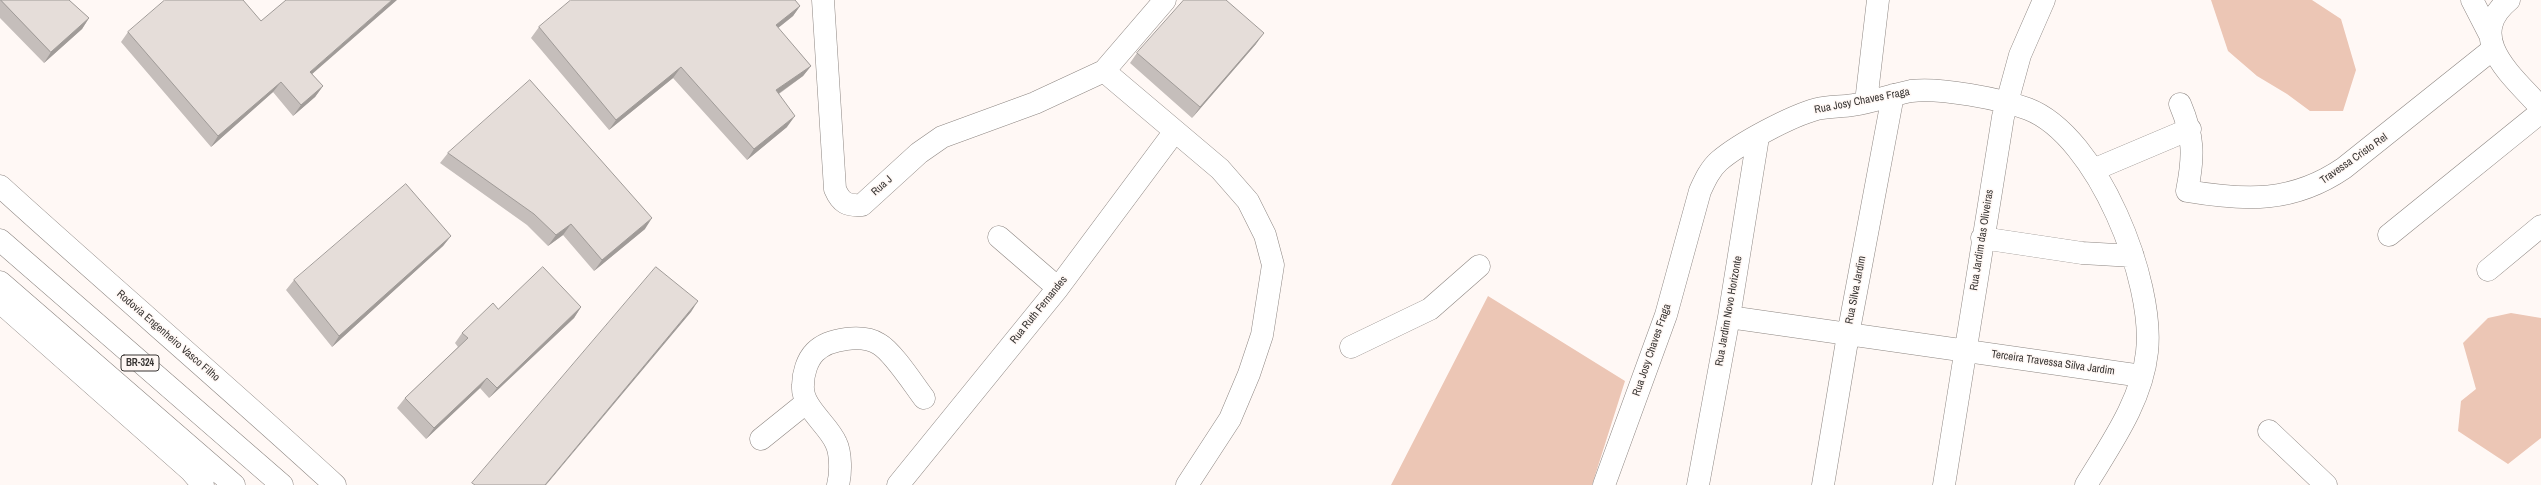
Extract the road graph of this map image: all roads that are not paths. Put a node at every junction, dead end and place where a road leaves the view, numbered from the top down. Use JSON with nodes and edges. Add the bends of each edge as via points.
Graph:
{"nodes":[{"id":1,"x":823,"y":0,"type":"edge"},
{"id":2,"x":1165,"y":0,"type":"edge"},
{"id":3,"x":1878,"y":0,"type":"edge"},
{"id":4,"x":2044,"y":0,"type":"edge"},
{"id":5,"x":2472,"y":0,"type":"edge"},
{"id":6,"x":2509,"y":0,"type":"edge"},
{"id":7,"x":2491,"y":41,"type":"junction"},
{"id":8,"x":1104,"y":71,"type":"junction"},
{"id":9,"x":1893,"y":95,"type":"junction"},
{"id":10,"x":1866,"y":102,"type":"junction"},
{"id":11,"x":2006,"y":102,"type":"junction"},
{"id":12,"x":2180,"y":104,"type":"dead end"},
{"id":13,"x":2541,"y":108,"type":"edge"},
{"id":14,"x":2541,"y":112,"type":"edge"},
{"id":15,"x":2190,"y":129,"type":"junction"},
{"id":16,"x":1175,"y":131,"type":"junction"},
{"id":17,"x":1758,"y":137,"type":"junction"},
{"id":18,"x":2093,"y":170,"type":"junction"},
{"id":19,"x":0,"y":186,"type":"edge"},
{"id":20,"x":2541,"y":226,"type":"edge"},
{"id":21,"x":2390,"y":235,"type":"dead end"},
{"id":22,"x":1000,"y":237,"type":"dead end"},
{"id":23,"x":1982,"y":238,"type":"junction"},
{"id":24,"x":0,"y":240,"type":"edge"},
{"id":25,"x":2133,"y":256,"type":"junction"},
{"id":26,"x":1479,"y":266,"type":"dead end"},
{"id":27,"x":2488,"y":270,"type":"dead end"},
{"id":28,"x":0,"y":282,"type":"edge"},
{"id":29,"x":1058,"y":288,"type":"junction"},
{"id":30,"x":0,"y":302,"type":"edge"},
{"id":31,"x":1729,"y":317,"type":"junction"},
{"id":32,"x":1848,"y":334,"type":"junction"},
{"id":33,"x":1351,"y":347,"type":"dead end"},
{"id":34,"x":1964,"y":351,"type":"junction"},
{"id":35,"x":2142,"y":376,"type":"junction"},
{"id":36,"x":924,"y":398,"type":"dead end"},
{"id":37,"x":807,"y":402,"type":"junction"},
{"id":38,"x":2269,"y":431,"type":"dead end"},
{"id":39,"x":761,"y":440,"type":"dead end"},
{"id":40,"x":203,"y":485,"type":"edge"},
{"id":41,"x":234,"y":485,"type":"edge"},
{"id":42,"x":282,"y":485,"type":"edge"},
{"id":43,"x":335,"y":485,"type":"edge"},
{"id":44,"x":838,"y":485,"type":"edge"},
{"id":45,"x":898,"y":485,"type":"edge"},
{"id":46,"x":1188,"y":485,"type":"edge"},
{"id":47,"x":1604,"y":485,"type":"edge"},
{"id":48,"x":1698,"y":485,"type":"edge"},
{"id":49,"x":1823,"y":485,"type":"edge"},
{"id":50,"x":1944,"y":485,"type":"edge"},
{"id":51,"x":2086,"y":485,"type":"edge"},
{"id":52,"x":2326,"y":485,"type":"edge"}],
"edges":[{"from":1,"to":8,"type":"main road","name":"Rua J","via":[[834,189],[839,200],[846,204],[862,204],[919,153],[942,137],[1035,103]]},
{"from":2,"to":8,"type":"main road"},
{"from":3,"to":10,"type":"main road"},
{"from":4,"to":11,"type":"main road","name":"Rua Jardim das Oliveiras","via":[[2020,55]]},
{"from":5,"to":7,"type":"main road"},
{"from":6,"to":7,"type":"main road","via":[[2492,18]]},
{"from":7,"to":13,"type":"main road"},
{"from":7,"to":15,"type":"main road","name":"Travessa Cristo Rel","via":[[2375,146],[2326,181],[2307,189],[2258,199],[2187,191],[2193,153]]},
{"from":8,"to":16,"type":"main road"},
{"from":9,"to":10,"type":"main road","name":"Rua Josy Chaves Fraga"},
{"from":9,"to":11,"type":"main road","name":"Rua Josy Chaves Fraga","via":[[1913,91],[1942,92]]},
{"from":9,"to":32,"type":"main road","name":"Rua Silva Jardim"},
{"from":10,"to":17,"type":"main road","name":"Rua Josy Chaves Fraga","via":[[1820,108],[1801,114]]},
{"from":11,"to":18,"type":"main road","name":"Rua Josy Chaves Fraga","via":[[2031,110],[2054,126]]},
{"from":11,"to":23,"type":"main road","name":"Rua Jardim das Oliveiras"},
{"from":12,"to":15,"type":"main road"},
{"from":14,"to":21,"type":"main road"},
{"from":15,"to":18,"type":"main road"},
{"from":16,"to":29,"type":"main road","name":"Rua Ruth Fernandes"},
{"from":16,"to":46,"type":"main road","via":[[1220,169],[1248,201],[1265,235],[1273,265],[1262,335],[1249,374],[1230,418]]},
{"from":17,"to":31,"type":"main road","name":"Rua Jardim Novo Horizonte"},
{"from":17,"to":47,"type":"main road","name":"Rua Josy Chaves Fraga","via":[[1720,161],[1709,172],[1700,191],[1666,314]]},
{"from":18,"to":25,"type":"main road","name":"Rua Josy Chaves Fraga","via":[[2122,225]]},
{"from":19,"to":43,"type":"main road","name":"Rodovia Engenheiro Vasco Filho","via":[[190,358],[234,392]]},
{"from":20,"to":27,"type":"main road"},
{"from":22,"to":29,"type":"main road"},
{"from":23,"to":25,"type":"main road","via":[[2082,253]]},
{"from":23,"to":34,"type":"main road","name":"Rua Jardim das Oliveiras"},
{"from":24,"to":42,"type":"main road","number":"BR-324"},
{"from":25,"to":35,"type":"main road","name":"Rua Josy Chaves Fraga","via":[[2146,319],[2147,352]]},
{"from":26,"to":33,"type":"main road","via":[[1430,309]]},
{"from":28,"to":41,"type":"main road","number":"BR-324"},
{"from":29,"to":45,"type":"main road","name":"Rua Ruth Fernandes"},
{"from":30,"to":40,"type":"main road","via":[[192,471]]},
{"from":31,"to":32,"type":"main road","name":"Terceira Travessa Silva Jardim"},
{"from":31,"to":48,"type":"main road","name":"Rua Jardim Novo Horizonte"},
{"from":32,"to":34,"type":"main road","name":"Terceira Travessa Silva Jardim"},
{"from":32,"to":49,"type":"main road","name":"Rua Silva Jardim"},
{"from":34,"to":35,"type":"main road","name":"Terceira Travessa Silva Jardim"},
{"from":34,"to":50,"type":"main road","name":"Rua Jardim das Oliveiras"},
{"from":35,"to":51,"type":"main road","name":"Rua Josy Chaves Fraga","via":[[2128,413]]},
{"from":36,"to":37,"type":"main road","via":[[879,344],[858,339],[836,341],[816,351],[805,368],[802,387]]},
{"from":37,"to":39,"type":"main road"},
{"from":37,"to":44,"type":"main road","via":[[837,444],[840,477]]},
{"from":38,"to":52,"type":"main road"}]}
